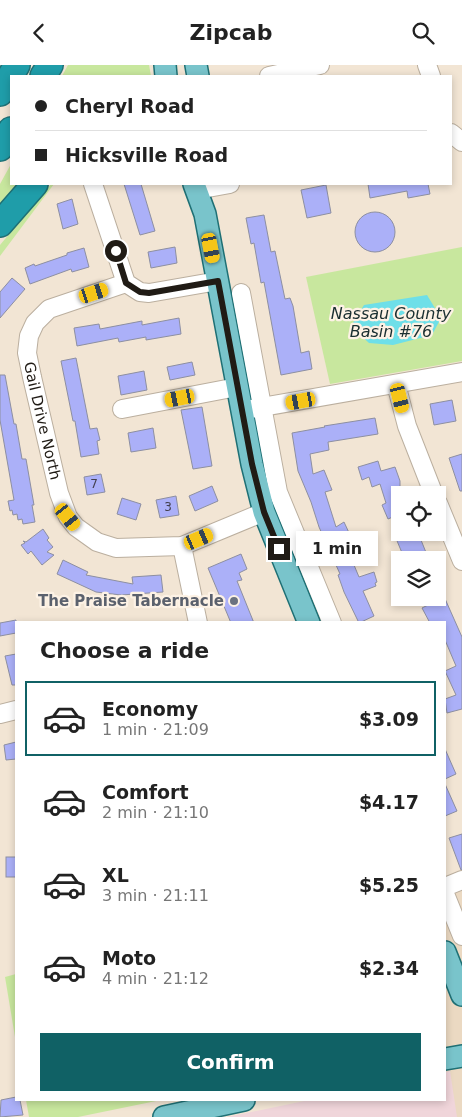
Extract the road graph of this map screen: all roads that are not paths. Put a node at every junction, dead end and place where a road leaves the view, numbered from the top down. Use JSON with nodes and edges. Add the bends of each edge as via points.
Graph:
{"nodes":[{"id":1,"x":320,"y":65,"type":"edge"},
{"id":2,"x":289,"y":68,"type":"edge"},
{"id":3,"x":272,"y":75,"type":"edge"},
{"id":4,"x":10,"y":77,"type":"edge"},
{"id":5,"x":0,"y":93,"type":"edge"},
{"id":6,"x":10,"y":131,"type":"edge"},
{"id":7,"x":0,"y":148,"type":"edge"},
{"id":8,"x":34,"y":185,"type":"edge"},
{"id":9,"x":93,"y":185,"type":"edge"},
{"id":10,"x":203,"y":185,"type":"edge"},
{"id":11,"x":0,"y":224,"type":"edge"},
{"id":12,"x":218,"y":281,"type":"junction"},
{"id":13,"x":126,"y":283,"type":"junction"},
{"id":14,"x":242,"y":293,"type":"dead end"},
{"id":15,"x":462,"y":372,"type":"edge"},
{"id":16,"x":396,"y":384,"type":"junction"},
{"id":17,"x":237,"y":387,"type":"junction"},
{"id":18,"x":263,"y":407,"type":"junction"},
{"id":19,"x":122,"y":409,"type":"dead end"},
{"id":20,"x":242,"y":411,"type":"junction"},
{"id":21,"x":430,"y":486,"type":"edge"},
{"id":22,"x":264,"y":512,"type":"junction"},
{"id":23,"x":446,"y":522,"type":"edge"},
{"id":24,"x":182,"y":546,"type":"junction"},
{"id":25,"x":462,"y":561,"type":"edge"},
{"id":26,"x":198,"y":621,"type":"edge"},
{"id":27,"x":308,"y":621,"type":"edge"},
{"id":28,"x":331,"y":621,"type":"edge"},
{"id":29,"x":15,"y":710,"type":"edge"},
{"id":30,"x":0,"y":714,"type":"edge"},
{"id":31,"x":462,"y":880,"type":"edge"},
{"id":32,"x":446,"y":887,"type":"edge"},
{"id":33,"x":446,"y":896,"type":"edge"},
{"id":34,"x":462,"y":936,"type":"edge"},
{"id":35,"x":446,"y":955,"type":"edge"},
{"id":36,"x":462,"y":995,"type":"edge"},
{"id":37,"x":462,"y":1056,"type":"edge"},
{"id":38,"x":446,"y":1059,"type":"edge"},
{"id":39,"x":239,"y":1101,"type":"edge"},
{"id":40,"x":164,"y":1117,"type":"edge"}],
"edges":[{"from":1,"to":2,"type":"street"},
{"from":2,"to":3,"type":"street"},
{"from":4,"to":5,"type":"highway"},
{"from":6,"to":7,"type":"highway"},
{"from":8,"to":11,"type":"highway"},
{"from":9,"to":13,"type":"street"},
{"from":10,"to":12,"type":"main road","via":[[205,214]]},
{"from":12,"to":13,"type":"street","via":[[149,293],[140,292]]},
{"from":12,"to":17,"type":"main road"},
{"from":13,"to":24,"type":"street","name":"Gail Drive North","via":[[49,309],[35,323],[27,353],[59,493],[68,517],[76,527],[97,543],[116,548]]},
{"from":14,"to":18,"type":"street"},
{"from":15,"to":16,"type":"street"},
{"from":16,"to":18,"type":"street"},
{"from":16,"to":21,"type":"street","via":[[407,426]]},
{"from":17,"to":19,"type":"street"},
{"from":17,"to":20,"type":"main road"},
{"from":18,"to":20,"type":"street"},
{"from":18,"to":28,"type":"street","via":[[278,492]]},
{"from":20,"to":22,"type":"main road"},
{"from":22,"to":24,"type":"street","name":"Gail Drive North"},
{"from":22,"to":27,"type":"main road"},
{"from":23,"to":25,"type":"street"},
{"from":24,"to":26,"type":"street"},
{"from":29,"to":30,"type":"street"},
{"from":31,"to":32,"type":"street"},
{"from":33,"to":34,"type":"street"},
{"from":35,"to":36,"type":"main road"},
{"from":37,"to":38,"type":"main road"},
{"from":39,"to":40,"type":"main road"}]}
